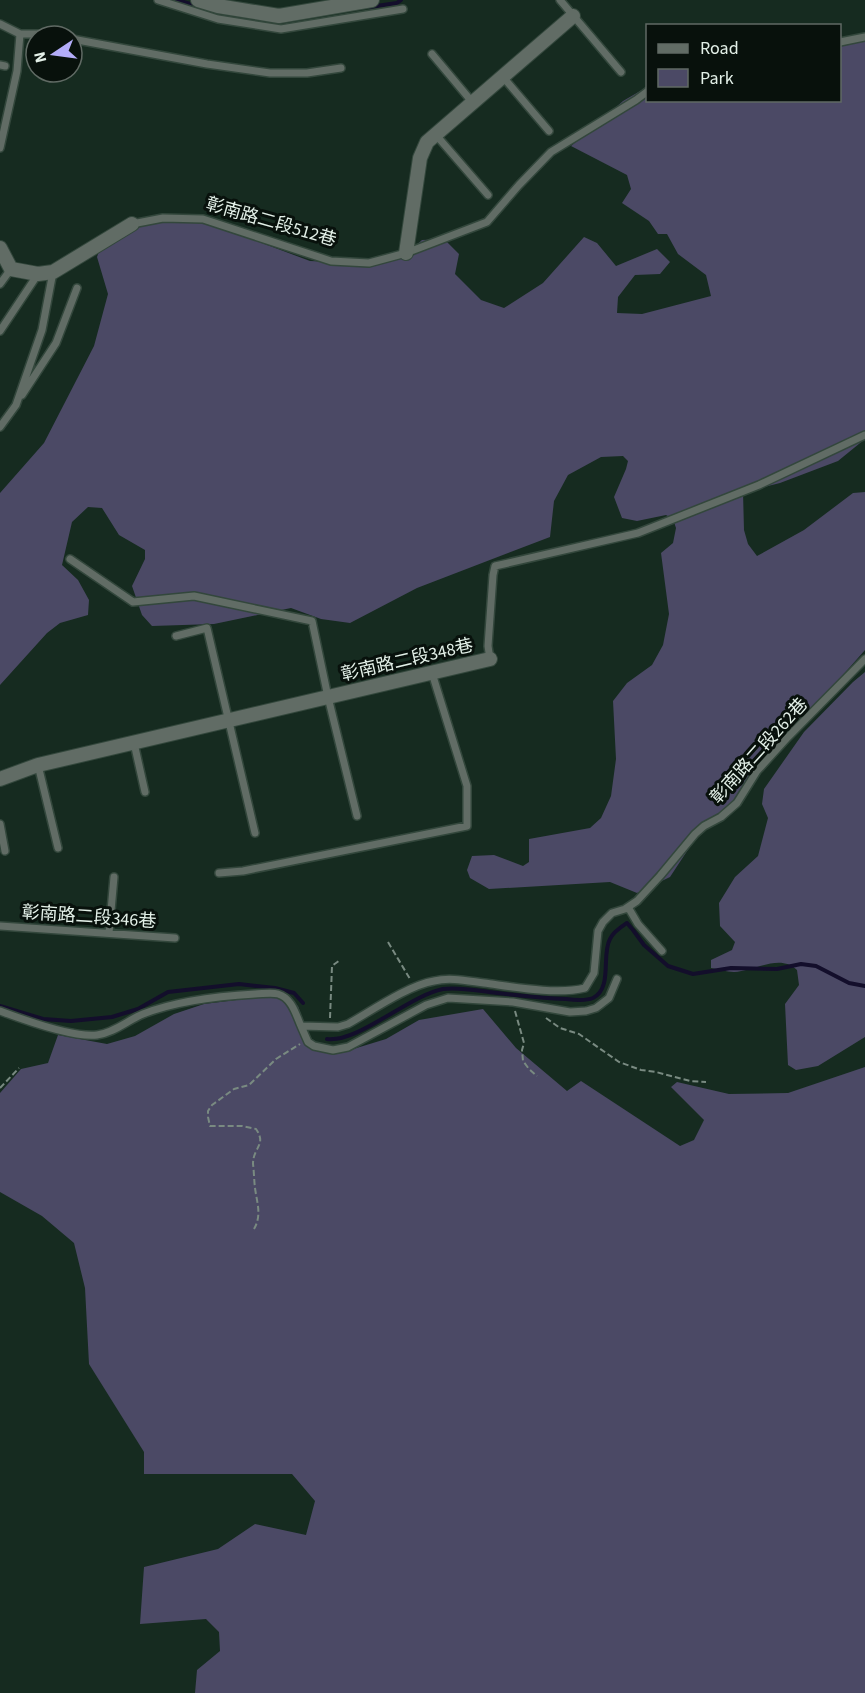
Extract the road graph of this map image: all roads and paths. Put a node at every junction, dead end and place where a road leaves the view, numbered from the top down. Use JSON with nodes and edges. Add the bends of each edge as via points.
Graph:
{"nodes":[{"id":1,"x":158,"y":0,"type":"edge"},
{"id":2,"x":198,"y":0,"type":"edge"},
{"id":3,"x":372,"y":0,"type":"edge"},
{"id":4,"x":560,"y":0,"type":"edge"},
{"id":5,"x":403,"y":9,"type":"dead end"},
{"id":6,"x":573,"y":16,"type":"junction"},
{"id":7,"x":0,"y":24,"type":"edge"},
{"id":8,"x":20,"y":34,"type":"junction"},
{"id":9,"x":24,"y":34,"type":"edge"},
{"id":10,"x":865,"y":37,"type":"edge"},
{"id":11,"x":84,"y":41,"type":"edge"},
{"id":12,"x":841,"y":42,"type":"edge"},
{"id":13,"x":432,"y":54,"type":"dead end"},
{"id":14,"x":341,"y":68,"type":"dead end"},
{"id":15,"x":621,"y":72,"type":"dead end"},
{"id":16,"x":503,"y":77,"type":"junction"},
{"id":17,"x":646,"y":92,"type":"edge"},
{"id":18,"x":473,"y":103,"type":"junction"},
{"id":19,"x":549,"y":130,"type":"dead end"},
{"id":20,"x":436,"y":135,"type":"junction"},
{"id":21,"x":0,"y":148,"type":"edge"},
{"id":22,"x":488,"y":195,"type":"dead end"},
{"id":23,"x":132,"y":224,"type":"joint"},
{"id":24,"x":0,"y":248,"type":"edge"},
{"id":25,"x":406,"y":253,"type":"junction"},
{"id":26,"x":11,"y":269,"type":"junction"},
{"id":27,"x":53,"y":272,"type":"junction"},
{"id":28,"x":38,"y":274,"type":"junction"},
{"id":29,"x":0,"y":284,"type":"edge"},
{"id":30,"x":77,"y":288,"type":"dead end"},
{"id":31,"x":0,"y":331,"type":"edge"},
{"id":32,"x":16,"y":405,"type":"junction"},
{"id":33,"x":0,"y":427,"type":"edge"},
{"id":34,"x":865,"y":435,"type":"edge"},
{"id":35,"x":70,"y":559,"type":"dead end"},
{"id":36,"x":176,"y":636,"type":"dead end"},
{"id":37,"x":865,"y":659,"type":"edge"},
{"id":38,"x":490,"y":660,"type":"joint"},
{"id":39,"x":432,"y":673,"type":"junction"},
{"id":40,"x":328,"y":697,"type":"junction"},
{"id":41,"x":228,"y":721,"type":"junction"},
{"id":42,"x":134,"y":743,"type":"junction"},
{"id":43,"x":38,"y":765,"type":"junction"},
{"id":44,"x":0,"y":779,"type":"edge"},
{"id":45,"x":145,"y":792,"type":"dead end"},
{"id":46,"x":357,"y":816,"type":"dead end"},
{"id":47,"x":0,"y":824,"type":"edge"},
{"id":48,"x":255,"y":833,"type":"dead end"},
{"id":49,"x":58,"y":848,"type":"dead end"},
{"id":50,"x":5,"y":851,"type":"dead end"},
{"id":51,"x":219,"y":873,"type":"dead end"},
{"id":52,"x":114,"y":877,"type":"dead end"},
{"id":53,"x":628,"y":907,"type":"junction"},
{"id":54,"x":0,"y":926,"type":"edge"},
{"id":55,"x":109,"y":933,"type":"junction"},
{"id":56,"x":175,"y":938,"type":"dead end"},
{"id":57,"x":388,"y":942,"type":"dead end"},
{"id":58,"x":662,"y":951,"type":"dead end"},
{"id":59,"x":340,"y":960,"type":"dead end"},
{"id":60,"x":617,"y":979,"type":"dead end"},
{"id":61,"x":415,"y":987,"type":"junction"},
{"id":62,"x":513,"y":1002,"type":"junction"},
{"id":63,"x":537,"y":1007,"type":"junction"},
{"id":64,"x":0,"y":1011,"type":"edge"},
{"id":65,"x":301,"y":1026,"type":"junction"},
{"id":66,"x":329,"y":1027,"type":"junction"},
{"id":67,"x":308,"y":1042,"type":"junction"},
{"id":68,"x":19,"y":1068,"type":"dead end"},
{"id":69,"x":537,"y":1076,"type":"dead end"},
{"id":70,"x":706,"y":1082,"type":"dead end"},
{"id":71,"x":0,"y":1088,"type":"edge"},
{"id":72,"x":254,"y":1229,"type":"dead end"}],
"edges":[{"from":1,"to":5,"type":"lane","via":[[218,19],[281,29]]},
{"from":2,"to":3,"type":"street","via":[[279,16]]},
{"from":4,"to":6,"type":"lane"},
{"from":6,"to":15,"type":"lane"},
{"from":6,"to":16,"type":"street"},
{"from":7,"to":8,"type":"lane"},
{"from":8,"to":9,"type":"lane"},
{"from":8,"to":21,"type":"lane","via":[[17,71]]},
{"from":10,"to":12,"type":"lane"},
{"from":11,"to":14,"type":"lane","via":[[270,73]]},
{"from":13,"to":18,"type":"lane"},
{"from":16,"to":18,"type":"street"},
{"from":16,"to":19,"type":"lane"},
{"from":17,"to":25,"type":"lane","name":"彰南路二段512巷","via":[[551,152],[487,222]]},
{"from":18,"to":20,"type":"street"},
{"from":20,"to":22,"type":"lane"},
{"from":20,"to":25,"type":"street","via":[[427,142],[420,158]]},
{"from":23,"to":25,"type":"lane","name":"彰南路二段512巷","via":[[163,218],[203,219],[331,261],[369,263]]},
{"from":23,"to":27,"type":"street","name":"彰南路二段512巷"},
{"from":24,"to":26,"type":"street"},
{"from":26,"to":28,"type":"street","name":"彰南路二段512巷"},
{"from":26,"to":29,"type":"lane"},
{"from":27,"to":28,"type":"street","name":"彰南路二段512巷"},
{"from":27,"to":32,"type":"lane","via":[[42,330]]},
{"from":28,"to":31,"type":"lane"},
{"from":30,"to":32,"type":"lane","via":[[56,343]]},
{"from":32,"to":33,"type":"lane"},
{"from":34,"to":38,"type":"lane","name":"彰南路二段348巷","via":[[759,485],[638,533],[495,566]]},
{"from":35,"to":40,"type":"lane","via":[[133,602],[194,596],[312,621]]},
{"from":36,"to":41,"type":"lane","via":[[207,628]]},
{"from":37,"to":53,"type":"lane","name":"彰南路二段262巷","via":[[757,771],[737,803],[695,834],[647,891]]},
{"from":38,"to":39,"type":"street","name":"彰南路二段348巷"},
{"from":39,"to":40,"type":"street","name":"彰南路二段348巷"},
{"from":39,"to":51,"type":"lane","via":[[467,786],[467,826]]},
{"from":40,"to":41,"type":"street","name":"彰南路二段348巷"},
{"from":40,"to":46,"type":"lane"},
{"from":41,"to":42,"type":"street","name":"彰南路二段348巷"},
{"from":41,"to":48,"type":"lane"},
{"from":42,"to":43,"type":"street","name":"彰南路二段348巷"},
{"from":42,"to":45,"type":"lane"},
{"from":43,"to":44,"type":"street","name":"彰南路二段348巷"},
{"from":43,"to":49,"type":"lane"},
{"from":47,"to":50,"type":"lane"},
{"from":52,"to":55,"type":"lane"},
{"from":53,"to":58,"type":"lane"},
{"from":53,"to":61,"type":"lane","name":"彰南路二段262巷","via":[[612,913],[598,931],[594,973],[585,988],[507,987],[448,979]]},
{"from":54,"to":55,"type":"lane","name":"彰南路二段346巷"},
{"from":55,"to":56,"type":"lane","name":"彰南路二段346巷"},
{"from":57,"to":61,"type":"path"},
{"from":59,"to":66,"type":"path","via":[[332,966]]},
{"from":60,"to":63,"type":"lane","via":[[609,998],[596,1008],[570,1012]]},
{"from":61,"to":66,"type":"lane","name":"彰南路二段262巷","via":[[348,1024]]},
{"from":62,"to":63,"type":"lane"},
{"from":62,"to":67,"type":"lane","via":[[448,998],[426,1005],[348,1047],[333,1050]]},
{"from":62,"to":69,"type":"path","via":[[524,1043],[523,1061]]},
{"from":63,"to":70,"type":"path","via":[[560,1028],[579,1034],[619,1062]]},
{"from":64,"to":65,"type":"lane","via":[[53,1028],[99,1035],[141,1014],[175,1005],[270,993],[285,998]]},
{"from":65,"to":66,"type":"lane","name":"彰南路二段262巷"},
{"from":65,"to":67,"type":"lane"},
{"from":67,"to":72,"type":"path","via":[[276,1059],[249,1086],[234,1089],[208,1111],[210,1126],[242,1126],[256,1129],[261,1136],[253,1160],[259,1207],[259,1221]]},
{"from":68,"to":71,"type":"path"}]}
